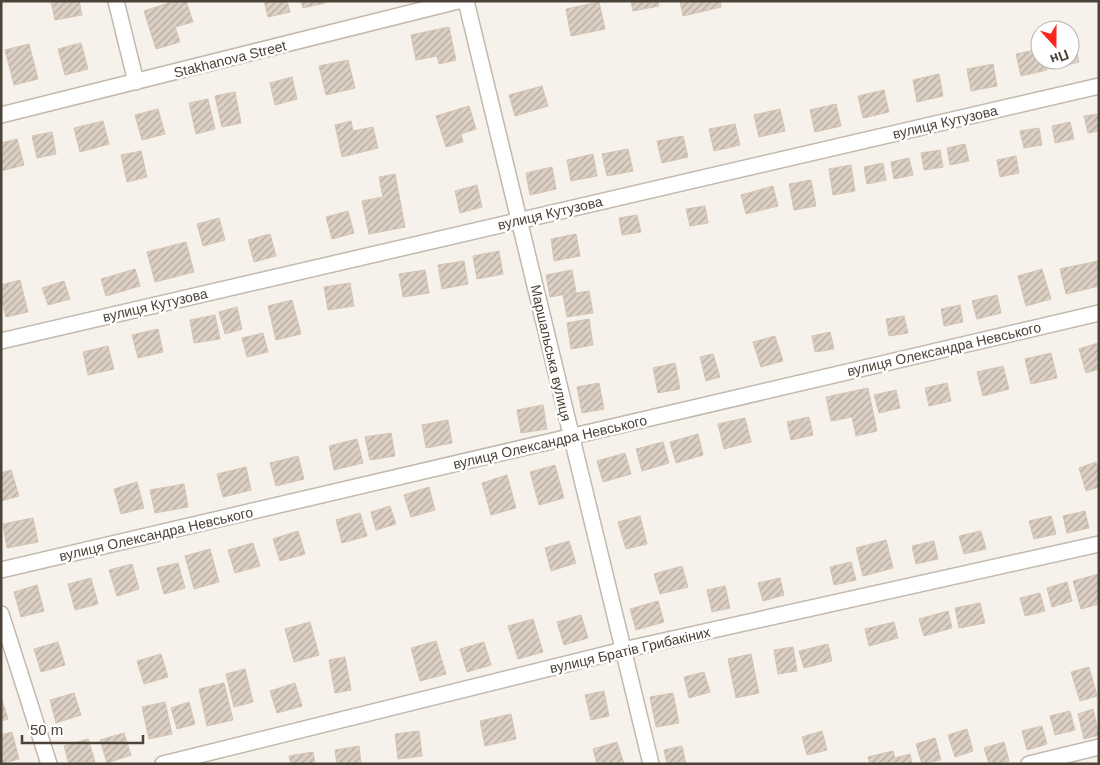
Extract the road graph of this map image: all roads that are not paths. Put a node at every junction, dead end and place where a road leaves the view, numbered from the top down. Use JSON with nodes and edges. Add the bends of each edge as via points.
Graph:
{"nodes":[{"id":1,"x":116,"y":1,"type":"edge"},
{"id":2,"x":458,"y":1,"type":"edge"},
{"id":3,"x":466,"y":1,"type":"edge"},
{"id":4,"x":136,"y":82,"type":"junction"},
{"id":5,"x":1099,"y":86,"type":"edge"},
{"id":6,"x":1,"y":115,"type":"edge"},
{"id":7,"x":519,"y":221,"type":"junction"},
{"id":8,"x":1099,"y":313,"type":"edge"},
{"id":9,"x":1,"y":341,"type":"edge"},
{"id":10,"x":571,"y":437,"type":"junction"},
{"id":11,"x":1099,"y":544,"type":"edge"},
{"id":12,"x":1,"y":570,"type":"edge"},
{"id":13,"x":1,"y":614,"type":"edge"},
{"id":14,"x":623,"y":650,"type":"junction"},
{"id":15,"x":1099,"y":747,"type":"edge"},
{"id":16,"x":49,"y":764,"type":"edge"},
{"id":17,"x":163,"y":764,"type":"edge"},
{"id":18,"x":651,"y":764,"type":"edge"},
{"id":19,"x":1029,"y":764,"type":"edge"}],
"edges":[{"from":1,"to":4,"type":"street"},
{"from":2,"to":4,"type":"street","name":"Stakhanova Street"},
{"from":3,"to":7,"type":"street","name":"Маршальська вулиця"},
{"from":4,"to":6,"type":"street","name":"Stakhanova Street"},
{"from":5,"to":7,"type":"street","name":"вулиця Кутузова"},
{"from":7,"to":9,"type":"street","name":"вулиця Кутузова"},
{"from":7,"to":10,"type":"street","name":"Маршальська вулиця"},
{"from":8,"to":10,"type":"street","name":"вулиця Олександра Невського"},
{"from":10,"to":12,"type":"street","name":"вулиця Олександра Невського"},
{"from":10,"to":14,"type":"street","name":"Маршальська вулиця"},
{"from":11,"to":14,"type":"street","name":"вулиця Братів Грибакіних"},
{"from":13,"to":16,"type":"street"},
{"from":14,"to":17,"type":"street","name":"вулиця Братів Грибакіних"},
{"from":14,"to":18,"type":"street","name":"Маршальська вулиця"},
{"from":15,"to":19,"type":"street"}]}
